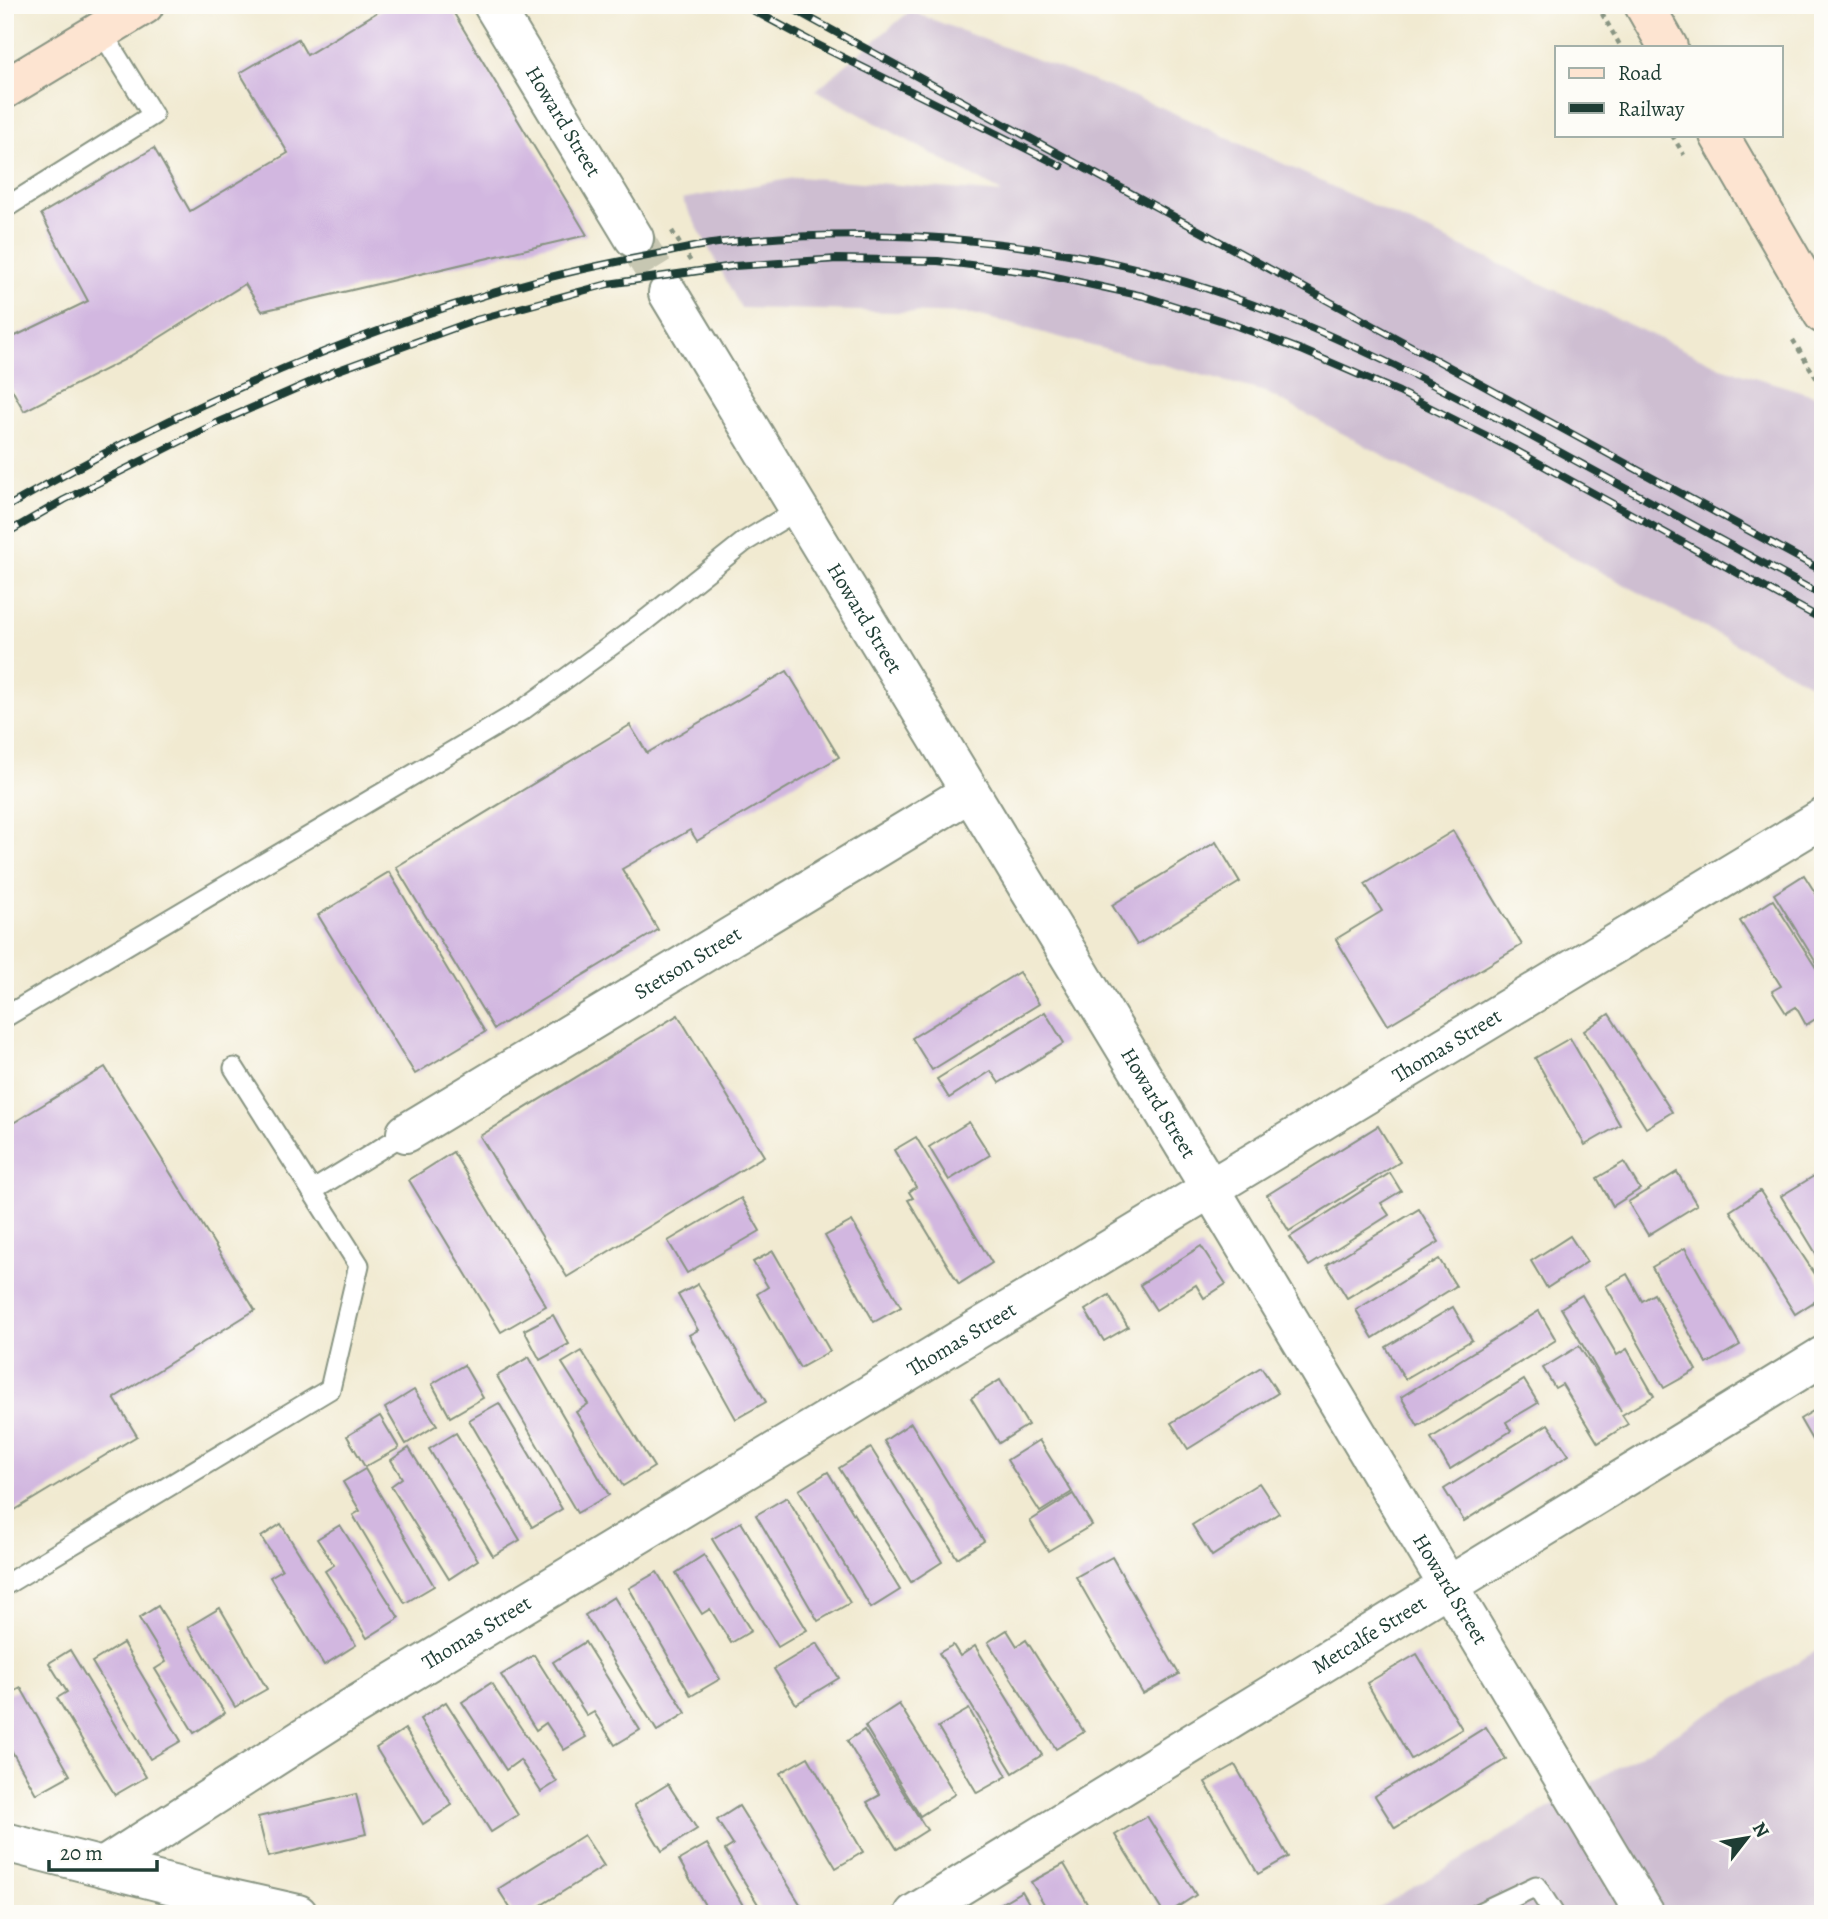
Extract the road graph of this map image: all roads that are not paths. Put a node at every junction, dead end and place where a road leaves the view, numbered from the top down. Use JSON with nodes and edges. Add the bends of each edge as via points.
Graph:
{"nodes":[{"id":1,"x":144,"y":5,"type":"edge"},
{"id":2,"x":493,"y":5,"type":"edge"},
{"id":3,"x":1644,"y":5,"type":"edge"},
{"id":4,"x":101,"y":31,"type":"junction"},
{"id":5,"x":1667,"y":46,"type":"edge"},
{"id":6,"x":5,"y":89,"type":"edge"},
{"id":7,"x":1720,"y":136,"type":"edge"},
{"id":8,"x":5,"y":208,"type":"edge"},
{"id":9,"x":634,"y":238,"type":"tunnel mouth"},
{"id":10,"x":668,"y":293,"type":"tunnel mouth"},
{"id":11,"x":1823,"y":314,"type":"edge"},
{"id":12,"x":799,"y":509,"type":"junction"},
{"id":13,"x":970,"y":792,"type":"junction"},
{"id":14,"x":1823,"y":818,"type":"edge"},
{"id":15,"x":5,"y":1017,"type":"edge"},
{"id":16,"x":234,"y":1069,"type":"dead end"},
{"id":17,"x":406,"y":1133,"type":"joint"},
{"id":18,"x":1210,"y":1188,"type":"junction"},
{"id":19,"x":312,"y":1191,"type":"junction"},
{"id":20,"x":1823,"y":1356,"type":"edge"},
{"id":21,"x":5,"y":1585,"type":"edge"},
{"id":22,"x":1448,"y":1586,"type":"junction"},
{"id":23,"x":5,"y":1842,"type":"edge"},
{"id":24,"x":103,"y":1867,"type":"junction"},
{"id":25,"x":196,"y":1902,"type":"edge"},
{"id":26,"x":298,"y":1914,"type":"edge"},
{"id":27,"x":914,"y":1914,"type":"edge"},
{"id":28,"x":1477,"y":1914,"type":"edge"},
{"id":29,"x":1554,"y":1914,"type":"edge"},
{"id":30,"x":1645,"y":1914,"type":"edge"}],
"edges":[{"from":1,"to":4,"type":"main road"},
{"from":2,"to":9,"type":"street","name":"Howard Street"},
{"from":3,"to":5,"type":"main road"},
{"from":4,"to":6,"type":"main road"},
{"from":4,"to":8,"type":"lane","via":[[153,115]]},
{"from":7,"to":11,"type":"main road"},
{"from":10,"to":12,"type":"street","name":"Howard Street"},
{"from":12,"to":13,"type":"street","name":"Howard Street"},
{"from":12,"to":15,"type":"lane","via":[[744,542],[524,709]]},
{"from":13,"to":17,"type":"street","name":"Stetson Street"},
{"from":13,"to":18,"type":"street","name":"Howard Street"},
{"from":14,"to":18,"type":"street","name":"Thomas Street"},
{"from":16,"to":19,"type":"lane"},
{"from":17,"to":19,"type":"lane"},
{"from":18,"to":22,"type":"street","name":"Howard Street"},
{"from":18,"to":24,"type":"street","name":"Thomas Street","via":[[335,1718]]},
{"from":19,"to":21,"type":"lane","via":[[359,1265],[330,1388]]},
{"from":20,"to":22,"type":"street","name":"Metcalfe Street"},
{"from":22,"to":27,"type":"street","name":"Metcalfe Street"},
{"from":22,"to":30,"type":"street","name":"Howard Street"},
{"from":23,"to":24,"type":"street"},
{"from":24,"to":25,"type":"street"},
{"from":25,"to":26,"type":"street"},
{"from":28,"to":29,"type":"lane","via":[[1536,1886]]}]}
